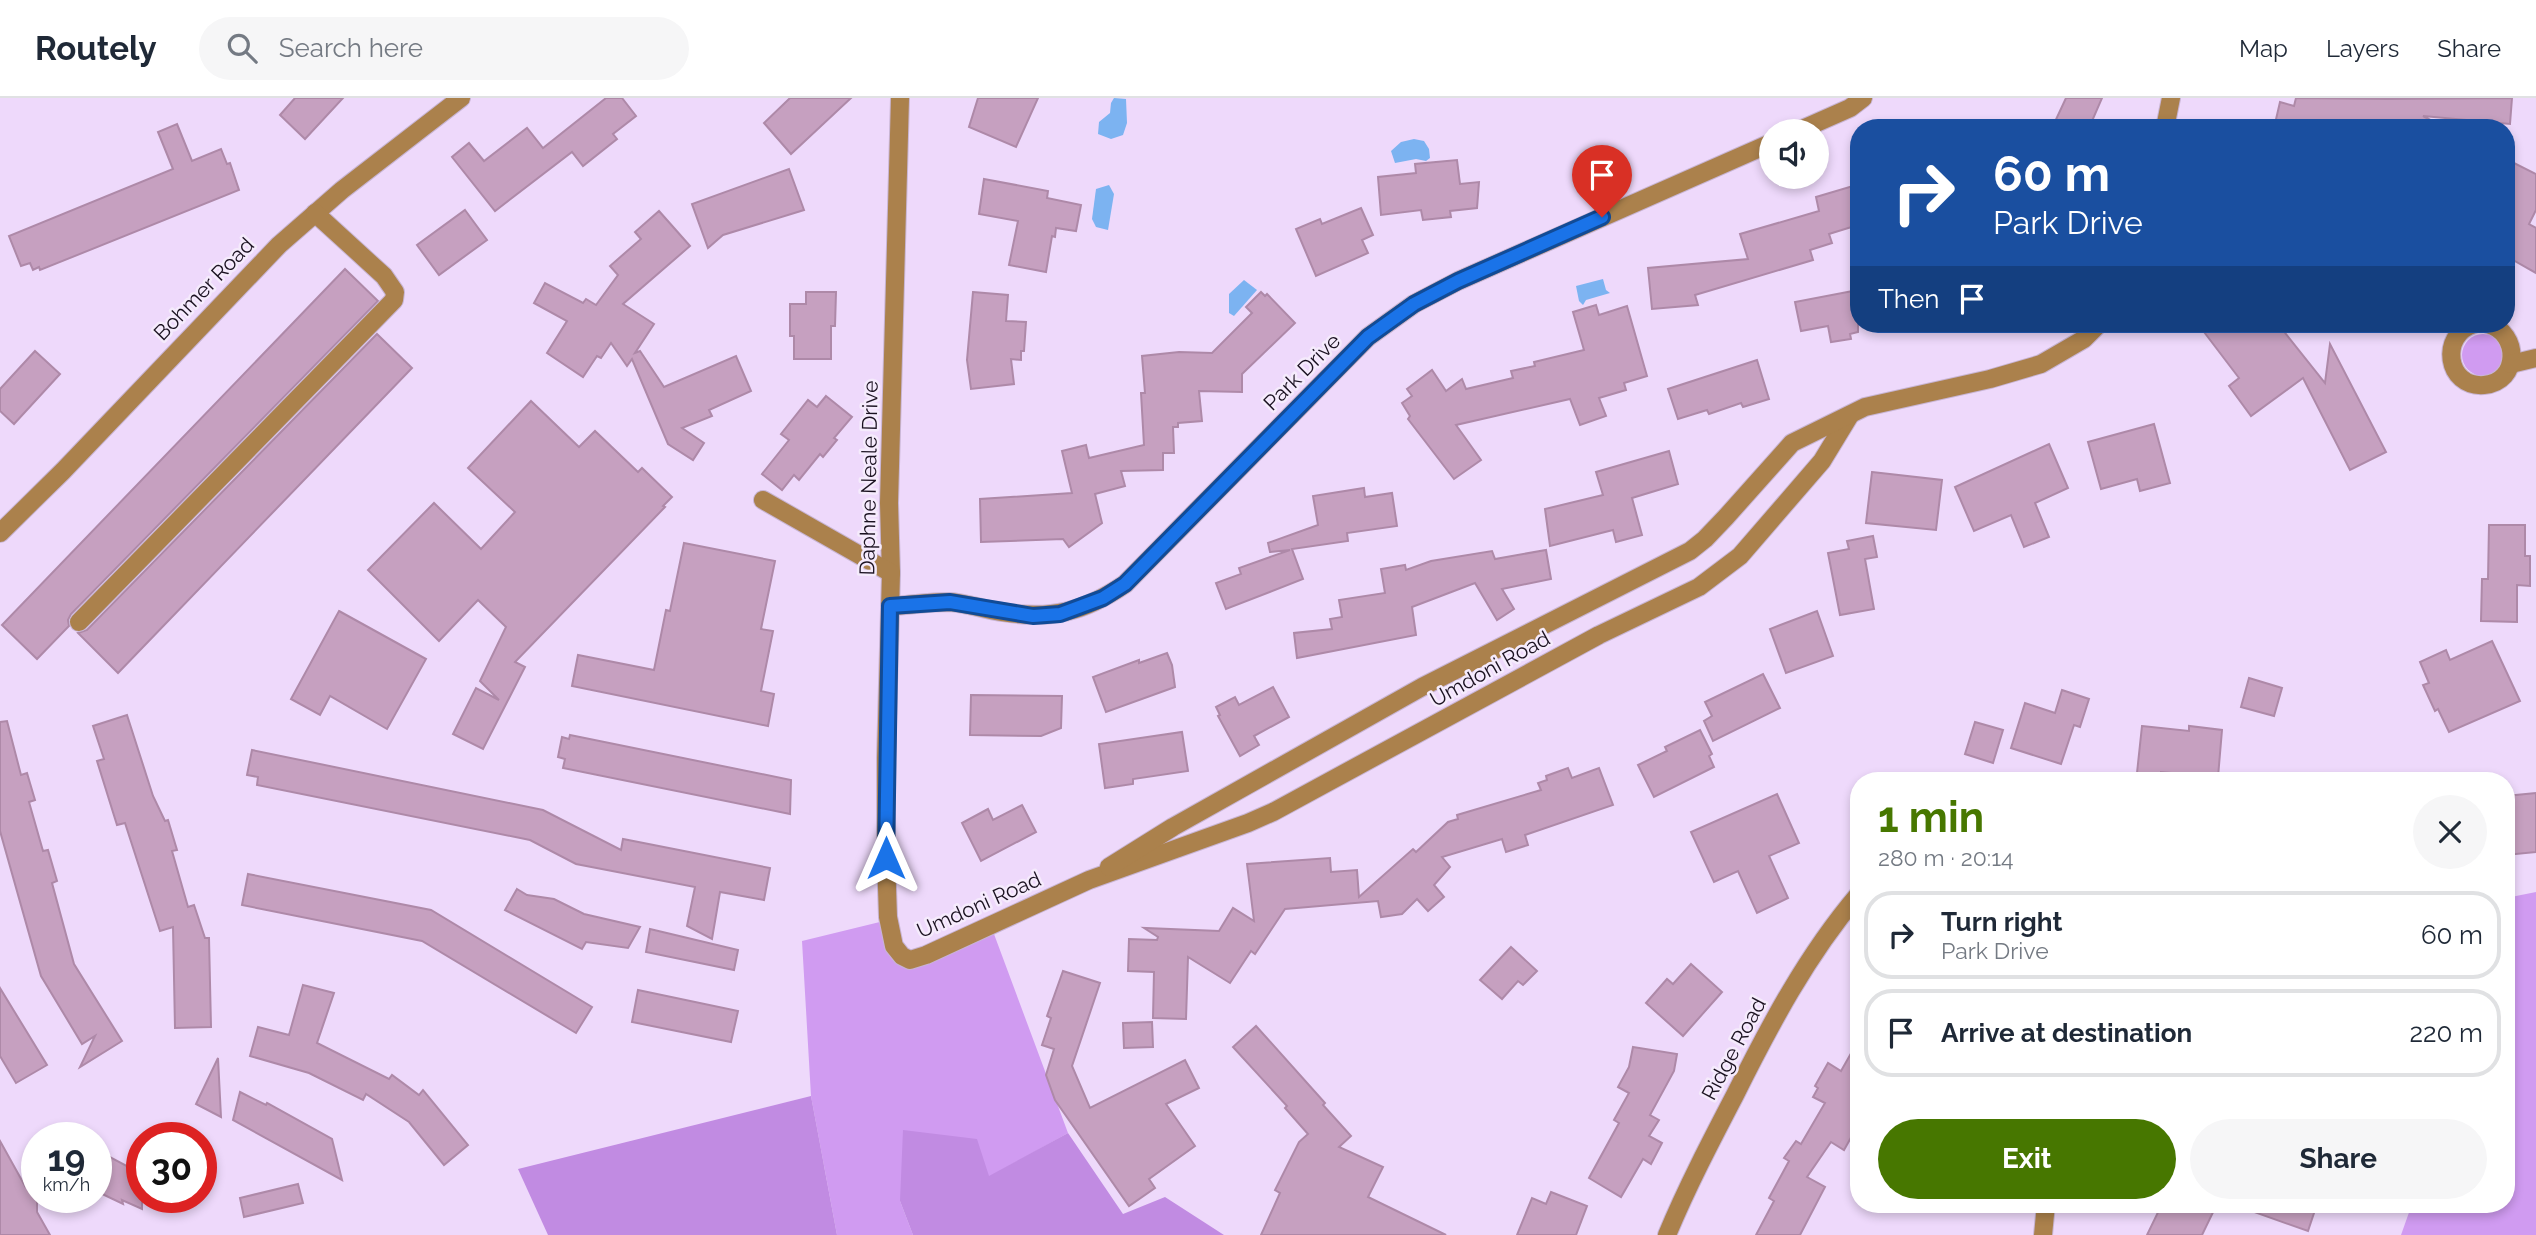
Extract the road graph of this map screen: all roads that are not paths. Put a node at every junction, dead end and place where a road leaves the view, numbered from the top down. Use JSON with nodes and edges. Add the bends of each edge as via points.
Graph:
{"nodes":[{"id":1,"x":461,"y":98,"type":"edge"},
{"id":2,"x":900,"y":98,"type":"edge"},
{"id":3,"x":1863,"y":98,"type":"edge"},
{"id":4,"x":2171,"y":98,"type":"edge"},
{"id":5,"x":1825,"y":119,"type":"edge"},
{"id":6,"x":2167,"y":119,"type":"edge"},
{"id":7,"x":1759,"y":148,"type":"edge"},
{"id":8,"x":315,"y":213,"type":"junction"},
{"id":9,"x":2090,"y":333,"type":"edge"},
{"id":10,"x":2460,"y":333,"type":"edge"},
{"id":11,"x":2503,"y":333,"type":"edge"},
{"id":12,"x":2536,"y":358,"type":"edge"},
{"id":13,"x":2511,"y":364,"type":"junction"},
{"id":14,"x":1850,"y":415,"type":"junction"},
{"id":15,"x":763,"y":500,"type":"dead end"},
{"id":16,"x":0,"y":533,"type":"edge"},
{"id":17,"x":891,"y":573,"type":"junction"},
{"id":18,"x":890,"y":606,"type":"junction"},
{"id":19,"x":79,"y":622,"type":"dead end"},
{"id":20,"x":886,"y":858,"type":"joint"},
{"id":21,"x":1089,"y":880,"type":"junction"},
{"id":22,"x":1850,"y":905,"type":"edge"},
{"id":23,"x":2045,"y":1213,"type":"edge"},
{"id":24,"x":1667,"y":1235,"type":"edge"},
{"id":25,"x":2042,"y":1235,"type":"edge"}],
"edges":[{"from":1,"to":8,"type":"street","name":"Bohmer Road"},
{"from":2,"to":17,"type":"street","name":"Daphne Neale Drive"},
{"from":3,"to":5,"type":"street"},
{"from":4,"to":6,"type":"street"},
{"from":7,"to":18,"type":"street","name":"Park Drive","via":[[1414,304],[1368,337],[1125,584],[1103,598],[1069,612],[1033,616],[950,602]]},
{"from":8,"to":16,"type":"street","name":"Bohmer Road","via":[[247,277]]},
{"from":8,"to":19,"type":"street","via":[[384,276],[395,292],[394,300]]},
{"from":9,"to":14,"type":"street","name":"Umdoni Road","via":[[2041,365],[1875,404]]},
{"from":10,"to":13,"type":"street","via":[[2452,344],[2451,357],[2469,382],[2488,384],[2504,375]]},
{"from":11,"to":13,"type":"street","via":[[2512,351]]},
{"from":12,"to":13,"type":"street"},
{"from":14,"to":21,"type":"street","name":"Umdoni Road","via":[[1792,443],[1690,551],[1422,687],[1173,827]]},
{"from":14,"to":21,"type":"street","name":"Umdoni Road","via":[[1822,461],[1748,547],[1699,587],[1599,635],[1273,811]]},
{"from":15,"to":17,"type":"street"},
{"from":17,"to":18,"type":"street","name":"Daphne Neale Drive"},
{"from":18,"to":20,"type":"street","name":"Daphne Neale Drive"},
{"from":20,"to":21,"type":"street","name":"Umdoni Road","via":[[892,939],[910,960]]},
{"from":22,"to":24,"type":"street","name":"Ridge Road","via":[[1770,1025]]},
{"from":23,"to":25,"type":"street"}]}
